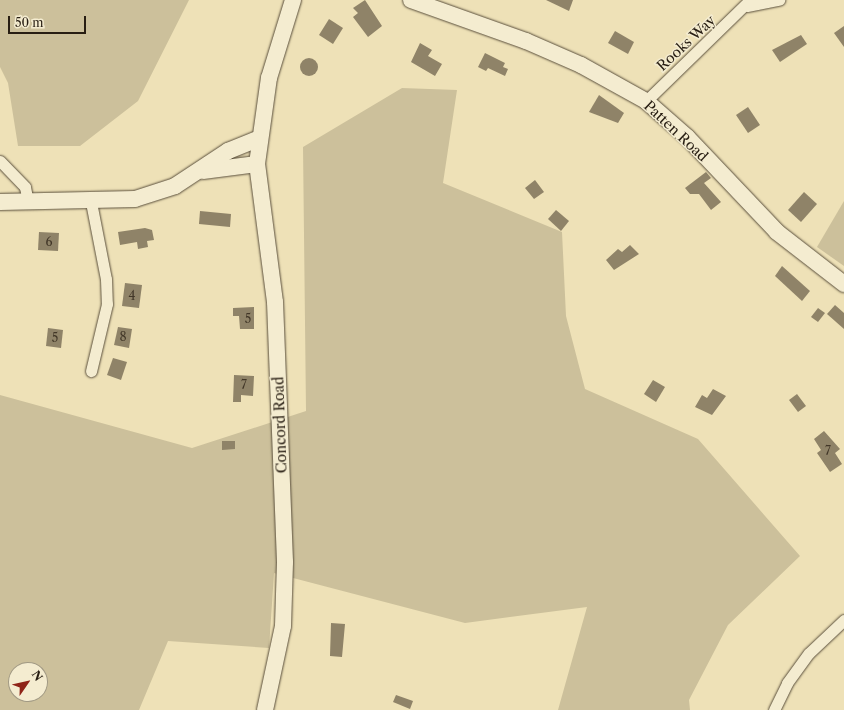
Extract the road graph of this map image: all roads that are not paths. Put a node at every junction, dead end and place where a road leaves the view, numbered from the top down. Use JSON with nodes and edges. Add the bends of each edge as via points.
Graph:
{"nodes":[{"id":1,"x":293,"y":0,"type":"edge"},
{"id":2,"x":411,"y":0,"type":"edge"},
{"id":3,"x":779,"y":0,"type":"edge"},
{"id":4,"x":749,"y":3,"type":"edge"},
{"id":5,"x":646,"y":101,"type":"junction"},
{"id":6,"x":258,"y":139,"type":"junction"},
{"id":7,"x":0,"y":161,"type":"edge"},
{"id":8,"x":257,"y":164,"type":"junction"},
{"id":9,"x":198,"y":172,"type":"junction"},
{"id":10,"x":0,"y":202,"type":"edge"},
{"id":11,"x":91,"y":202,"type":"junction"},
{"id":12,"x":28,"y":203,"type":"junction"},
{"id":13,"x":844,"y":284,"type":"edge"},
{"id":14,"x":91,"y":371,"type":"dead end"},
{"id":15,"x":844,"y":620,"type":"edge"},
{"id":16,"x":265,"y":710,"type":"edge"},
{"id":17,"x":774,"y":710,"type":"edge"}],
"edges":[{"from":1,"to":6,"type":"street","name":"Concord Road","via":[[269,78]]},
{"from":2,"to":5,"type":"street","name":"Patten Road","via":[[526,41],[581,65]]},
{"from":3,"to":4,"type":"street","name":"Rooks Way"},
{"from":4,"to":5,"type":"street","name":"Rooks Way"},
{"from":5,"to":13,"type":"street","name":"Patten Road","via":[[687,137],[777,232]]},
{"from":6,"to":8,"type":"street","name":"Concord Road"},
{"from":6,"to":9,"type":"street","via":[[240,144]]},
{"from":7,"to":12,"type":"street","via":[[25,187]]},
{"from":8,"to":9,"type":"street"},
{"from":8,"to":16,"type":"street","name":"Concord Road","via":[[274,286],[284,562],[282,626]]},
{"from":9,"to":11,"type":"street","via":[[175,186],[135,199]]},
{"from":10,"to":12,"type":"street"},
{"from":11,"to":12,"type":"street"},
{"from":11,"to":14,"type":"street","via":[[106,279],[107,304]]},
{"from":15,"to":17,"type":"street","via":[[809,653],[787,683]]}]}
